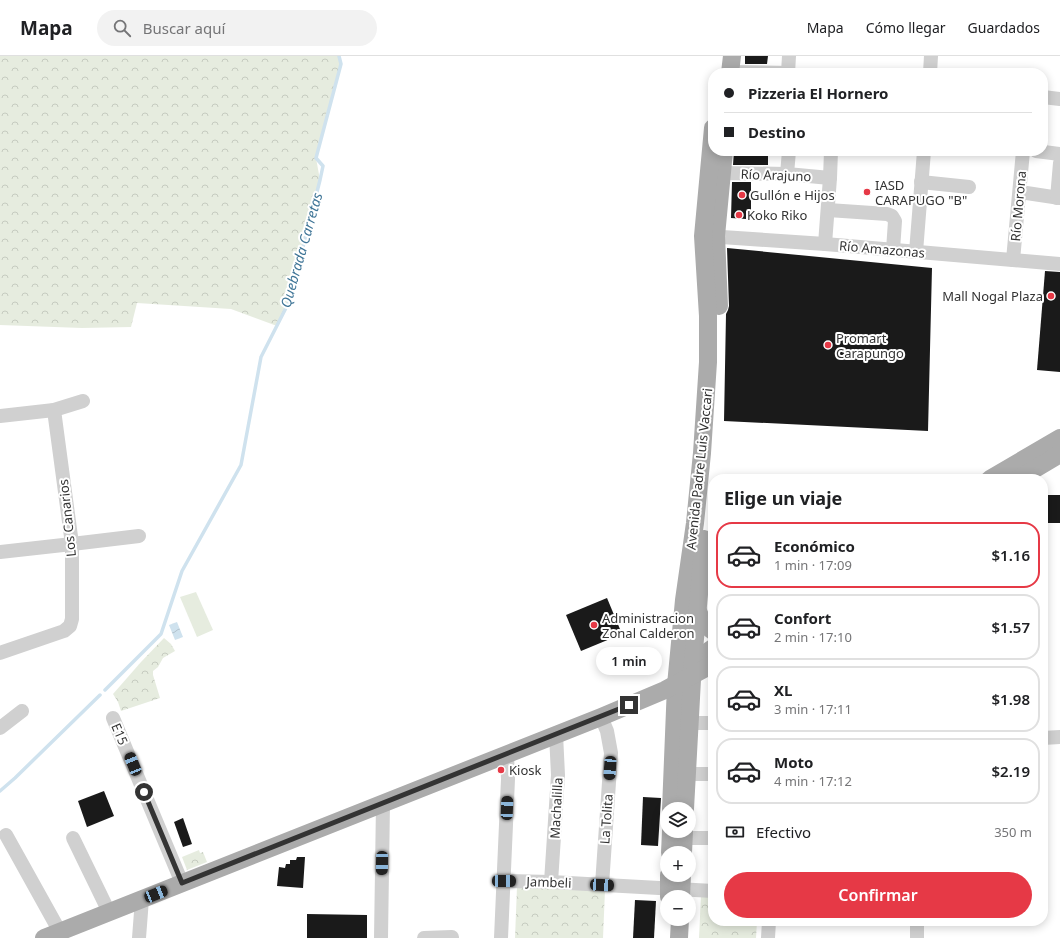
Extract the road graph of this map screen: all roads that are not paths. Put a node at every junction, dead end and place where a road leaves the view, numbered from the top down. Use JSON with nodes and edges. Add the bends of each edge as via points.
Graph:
{"nodes":[{"id":1,"x":720,"y":56,"type":"edge"},
{"id":2,"x":789,"y":56,"type":"edge"},
{"id":3,"x":931,"y":56,"type":"edge"},
{"id":4,"x":727,"y":68,"type":"edge"},
{"id":5,"x":788,"y":68,"type":"edge"},
{"id":6,"x":930,"y":68,"type":"edge"},
{"id":7,"x":1048,"y":97,"type":"edge"},
{"id":8,"x":1060,"y":98,"type":"edge"},
{"id":9,"x":1048,"y":152,"type":"edge"},
{"id":10,"x":1060,"y":154,"type":"edge"},
{"id":11,"x":712,"y":156,"type":"edge"},
{"id":12,"x":724,"y":156,"type":"edge"},
{"id":13,"x":789,"y":156,"type":"edge"},
{"id":14,"x":831,"y":156,"type":"edge"},
{"id":15,"x":924,"y":156,"type":"edge"},
{"id":16,"x":1023,"y":156,"type":"edge"},
{"id":17,"x":1060,"y":163,"type":"edge"},
{"id":18,"x":722,"y":173,"type":"junction"},
{"id":19,"x":787,"y":174,"type":"junction"},
{"id":20,"x":830,"y":178,"type":"junction"},
{"id":21,"x":921,"y":182,"type":"junction"},
{"id":22,"x":969,"y":187,"type":"dead end"},
{"id":23,"x":1020,"y":192,"type":"junction"},
{"id":24,"x":1058,"y":198,"type":"edge"},
{"id":25,"x":828,"y":210,"type":"junction"},
{"id":26,"x":710,"y":236,"type":"junction"},
{"id":27,"x":825,"y":244,"type":"junction"},
{"id":28,"x":893,"y":250,"type":"junction"},
{"id":29,"x":916,"y":252,"type":"junction"},
{"id":30,"x":1013,"y":260,"type":"junction"},
{"id":31,"x":1060,"y":264,"type":"edge"},
{"id":32,"x":83,"y":401,"type":"dead end"},
{"id":33,"x":54,"y":410,"type":"junction"},
{"id":34,"x":0,"y":416,"type":"edge"},
{"id":35,"x":1060,"y":438,"type":"edge"},
{"id":36,"x":1060,"y":454,"type":"edge"},
{"id":37,"x":711,"y":474,"type":"edge"},
{"id":38,"x":999,"y":474,"type":"edge"},
{"id":39,"x":1026,"y":474,"type":"edge"},
{"id":40,"x":708,"y":505,"type":"edge"},
{"id":41,"x":139,"y":536,"type":"dead end"},
{"id":42,"x":72,"y":544,"type":"junction"},
{"id":43,"x":0,"y":552,"type":"edge"},
{"id":44,"x":698,"y":611,"type":"junction"},
{"id":45,"x":708,"y":627,"type":"edge"},
{"id":46,"x":708,"y":652,"type":"edge"},
{"id":47,"x":0,"y":654,"type":"edge"},
{"id":48,"x":708,"y":666,"type":"edge"},
{"id":49,"x":684,"y":674,"type":"junction"},
{"id":50,"x":22,"y":711,"type":"dead end"},
{"id":51,"x":601,"y":717,"type":"junction"},
{"id":52,"x":113,"y":718,"type":"dead end"},
{"id":53,"x":690,"y":723,"type":"junction"},
{"id":54,"x":708,"y":723,"type":"edge"},
{"id":55,"x":0,"y":728,"type":"edge"},
{"id":56,"x":556,"y":734,"type":"junction"},
{"id":57,"x":1060,"y":737,"type":"edge"},
{"id":58,"x":1048,"y":738,"type":"edge"},
{"id":59,"x":507,"y":754,"type":"junction"},
{"id":60,"x":680,"y":774,"type":"junction"},
{"id":61,"x":708,"y":774,"type":"edge"},
{"id":62,"x":673,"y":802,"type":"edge"},
{"id":63,"x":684,"y":802,"type":"edge"},
{"id":64,"x":383,"y":803,"type":"junction"},
{"id":65,"x":6,"y":835,"type":"dead end"},
{"id":66,"x":73,"y":838,"type":"dead end"},
{"id":67,"x":696,"y":838,"type":"edge"},
{"id":68,"x":708,"y":838,"type":"edge"},
{"id":69,"x":504,"y":881,"type":"junction"},
{"id":70,"x":551,"y":882,"type":"junction"},
{"id":71,"x":182,"y":883,"type":"junction"},
{"id":72,"x":602,"y":885,"type":"junction"},
{"id":73,"x":675,"y":887,"type":"edge"},
{"id":74,"x":708,"y":890,"type":"edge"},
{"id":75,"x":142,"y":899,"type":"junction"},
{"id":76,"x":109,"y":912,"type":"junction"},
{"id":77,"x":668,"y":926,"type":"edge"},
{"id":78,"x":680,"y":926,"type":"edge"},
{"id":79,"x":769,"y":926,"type":"edge"},
{"id":80,"x":917,"y":926,"type":"edge"},
{"id":81,"x":52,"y":935,"type":"edge"},
{"id":82,"x":452,"y":937,"type":"dead end"},
{"id":83,"x":139,"y":938,"type":"edge"},
{"id":84,"x":381,"y":938,"type":"edge"},
{"id":85,"x":424,"y":938,"type":"edge"},
{"id":86,"x":501,"y":938,"type":"edge"},
{"id":87,"x":667,"y":938,"type":"edge"},
{"id":88,"x":679,"y":938,"type":"edge"},
{"id":89,"x":768,"y":938,"type":"edge"},
{"id":90,"x":916,"y":938,"type":"edge"}],
"edges":[{"from":1,"to":4,"type":"main road"},
{"from":2,"to":5,"type":"street"},
{"from":3,"to":6,"type":"street"},
{"from":7,"to":8,"type":"street"},
{"from":9,"to":10,"type":"street"},
{"from":11,"to":26,"type":"main road","name":"Avenida Padre Luis Vaccari"},
{"from":12,"to":18,"type":"main road","name":"Avenida Padre Luis Vaccari"},
{"from":13,"to":19,"type":"street"},
{"from":14,"to":20,"type":"street"},
{"from":15,"to":21,"type":"street"},
{"from":16,"to":23,"type":"street","name":"Río Morona"},
{"from":17,"to":24,"type":"street"},
{"from":18,"to":19,"type":"street","name":"Río Arajuno"},
{"from":18,"to":26,"type":"main road","name":"Avenida Padre Luis Vaccari"},
{"from":19,"to":20,"type":"street","name":"Río Arajuno"},
{"from":20,"to":25,"type":"street"},
{"from":21,"to":22,"type":"street"},
{"from":21,"to":29,"type":"street"},
{"from":23,"to":24,"type":"street"},
{"from":23,"to":30,"type":"street","name":"Río Morona"},
{"from":25,"to":27,"type":"street"},
{"from":25,"to":28,"type":"street","via":[[892,216],[895,221]]},
{"from":26,"to":27,"type":"street","name":"Río Amazonas"},
{"from":26,"to":37,"type":"main road","name":"Avenida Padre Luis Vaccari","via":[[720,315],[721,364]]},
{"from":26,"to":49,"type":"main road","name":"Avenida Padre Luis Vaccari","via":[[708,362],[695,523],[684,600]]},
{"from":27,"to":28,"type":"street","name":"Río Amazonas"},
{"from":28,"to":29,"type":"street","name":"Río Amazonas"},
{"from":29,"to":30,"type":"street","name":"Río Amazonas"},
{"from":30,"to":31,"type":"street","name":"Río Amazonas"},
{"from":32,"to":33,"type":"street"},
{"from":33,"to":34,"type":"street"},
{"from":33,"to":42,"type":"street","name":"Los Canarios"},
{"from":35,"to":38,"type":"main road"},
{"from":36,"to":39,"type":"main road"},
{"from":40,"to":44,"type":"main road","name":"Avenida Padre Luis Vaccari"},
{"from":41,"to":42,"type":"street"},
{"from":42,"to":43,"type":"street"},
{"from":42,"to":47,"type":"street","name":"Los Canarios","via":[[70,626],[64,631]]},
{"from":44,"to":45,"type":"main road"},
{"from":44,"to":49,"type":"main road","name":"Avenida Padre Luis Vaccari"},
{"from":46,"to":49,"type":"main road"},
{"from":48,"to":49,"type":"main road"},
{"from":49,"to":51,"type":"main road","via":[[656,693]]},
{"from":49,"to":53,"type":"main road","name":"Avenida Padre Luis Vaccari"},
{"from":49,"to":60,"type":"main road","name":"Avenida Padre Luis Vaccari"},
{"from":50,"to":55,"type":"street"},
{"from":51,"to":56,"type":"main road"},
{"from":51,"to":72,"type":"street","name":"La Tolita","via":[[607,731],[611,753]]},
{"from":52,"to":71,"type":"street","name":"E15"},
{"from":53,"to":54,"type":"street"},
{"from":53,"to":60,"type":"main road","name":"Avenida Padre Luis Vaccari"},
{"from":56,"to":59,"type":"main road"},
{"from":56,"to":70,"type":"street","name":"Machalilla","via":[[558,775]]},
{"from":57,"to":58,"type":"street"},
{"from":59,"to":64,"type":"main road"},
{"from":59,"to":69,"type":"street"},
{"from":60,"to":61,"type":"street"},
{"from":60,"to":62,"type":"main road","name":"Avenida Padre Luis Vaccari"},
{"from":60,"to":63,"type":"main road","name":"Avenida Padre Luis Vaccari"},
{"from":64,"to":71,"type":"main road"},
{"from":64,"to":84,"type":"street"},
{"from":65,"to":81,"type":"street"},
{"from":66,"to":76,"type":"street"},
{"from":67,"to":68,"type":"street"},
{"from":69,"to":70,"type":"street","name":"Jambeli"},
{"from":69,"to":86,"type":"street"},
{"from":70,"to":72,"type":"street","name":"Jambeli"},
{"from":71,"to":75,"type":"main road"},
{"from":72,"to":73,"type":"street","name":"Jambeli"},
{"from":73,"to":74,"type":"street","name":"Jambeli"},
{"from":75,"to":76,"type":"main road"},
{"from":75,"to":83,"type":"street"},
{"from":76,"to":81,"type":"main road"},
{"from":77,"to":87,"type":"main road"},
{"from":78,"to":88,"type":"main road"},
{"from":79,"to":89,"type":"street"},
{"from":80,"to":90,"type":"street"},
{"from":82,"to":85,"type":"street"}]}
